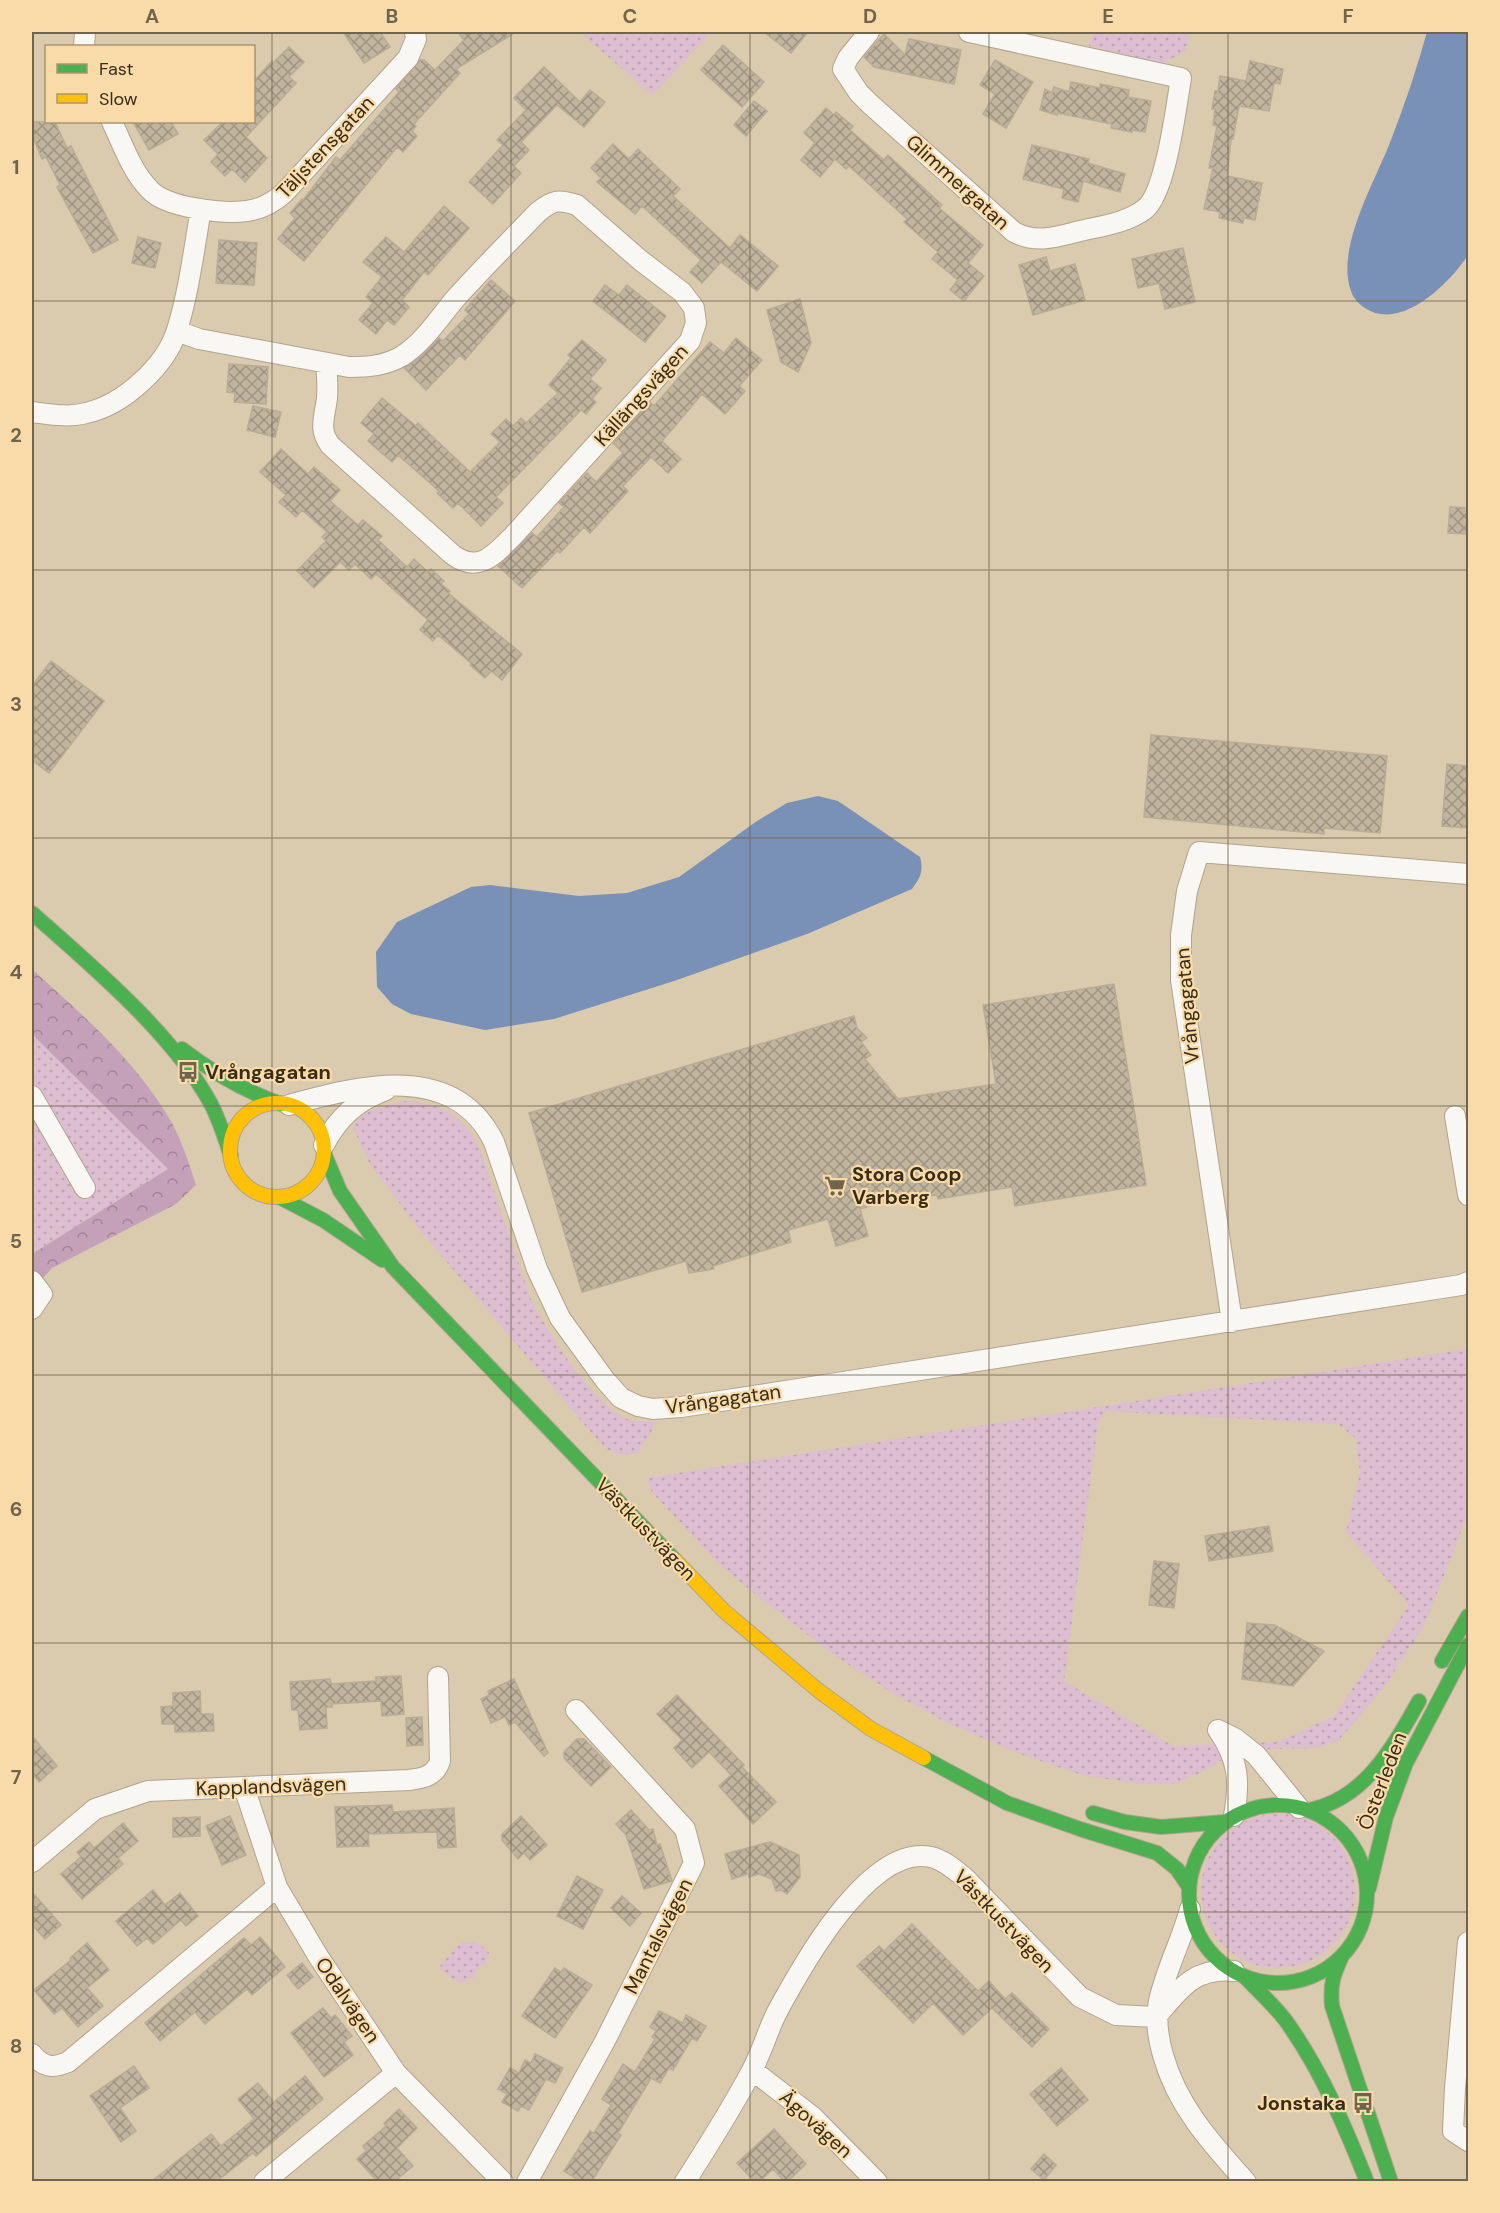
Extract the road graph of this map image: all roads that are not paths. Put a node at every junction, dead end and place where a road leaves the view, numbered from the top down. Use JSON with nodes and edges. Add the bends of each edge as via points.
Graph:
{"nodes":[{"id":1,"x":415,"y":32,"type":"edge"},
{"id":2,"x":869,"y":32,"type":"edge"},
{"id":3,"x":969,"y":32,"type":"edge"},
{"id":4,"x":112,"y":123,"type":"edge"},
{"id":5,"x":201,"y":209,"type":"junction"},
{"id":6,"x":177,"y":331,"type":"junction"},
{"id":7,"x":326,"y":363,"type":"junction"},
{"id":8,"x":32,"y":412,"type":"edge"},
{"id":9,"x":1468,"y":874,"type":"edge"},
{"id":10,"x":32,"y":913,"type":"edge"},
{"id":11,"x":151,"y":1026,"type":"junction"},
{"id":12,"x":397,"y":1086,"type":"junction"},
{"id":13,"x":32,"y":1096,"type":"edge"},
{"id":14,"x":285,"y":1105,"type":"junction"},
{"id":15,"x":1455,"y":1116,"type":"dead end"},
{"id":16,"x":324,"y":1149,"type":"junction"},
{"id":17,"x":231,"y":1156,"type":"junction"},
{"id":18,"x":85,"y":1188,"type":"dead end"},
{"id":19,"x":1468,"y":1195,"type":"edge"},
{"id":20,"x":279,"y":1197,"type":"junction"},
{"id":21,"x":393,"y":1268,"type":"junction"},
{"id":22,"x":32,"y":1281,"type":"edge"},
{"id":23,"x":1468,"y":1282,"type":"edge"},
{"id":24,"x":32,"y":1309,"type":"edge"},
{"id":25,"x":1232,"y":1322,"type":"junction"},
{"id":26,"x":1468,"y":1616,"type":"edge"},
{"id":27,"x":1468,"y":1645,"type":"edge"},
{"id":28,"x":438,"y":1677,"type":"dead end"},
{"id":29,"x":576,"y":1710,"type":"dead end"},
{"id":30,"x":925,"y":1760,"type":"junction"},
{"id":31,"x":1002,"y":1784,"type":"dead end"},
{"id":32,"x":244,"y":1787,"type":"junction"},
{"id":33,"x":1079,"y":1809,"type":"dead end"},
{"id":34,"x":1304,"y":1809,"type":"junction"},
{"id":35,"x":1229,"y":1819,"type":"junction"},
{"id":36,"x":32,"y":1862,"type":"edge"},
{"id":37,"x":277,"y":1887,"type":"junction"},
{"id":38,"x":1189,"y":1887,"type":"junction"},
{"id":39,"x":1366,"y":1905,"type":"junction"},
{"id":40,"x":1190,"y":1909,"type":"junction"},
{"id":41,"x":1468,"y":1942,"type":"edge"},
{"id":42,"x":1342,"y":1956,"type":"junction"},
{"id":43,"x":1240,"y":1974,"type":"junction"},
{"id":44,"x":1156,"y":2017,"type":"junction"},
{"id":45,"x":32,"y":2054,"type":"edge"},
{"id":46,"x":752,"y":2070,"type":"junction"},
{"id":47,"x":396,"y":2073,"type":"junction"},
{"id":48,"x":1468,"y":2141,"type":"edge"},
{"id":49,"x":264,"y":2181,"type":"edge"},
{"id":50,"x":503,"y":2181,"type":"edge"},
{"id":51,"x":527,"y":2181,"type":"edge"},
{"id":52,"x":685,"y":2181,"type":"edge"},
{"id":53,"x":877,"y":2181,"type":"edge"},
{"id":54,"x":1246,"y":2181,"type":"edge"},
{"id":55,"x":1367,"y":2181,"type":"edge"},
{"id":56,"x":1391,"y":2181,"type":"edge"}],
"edges":[{"from":1,"to":5,"type":"street","name":"Täljstensgatan","via":[[408,58],[275,201],[249,211]]},
{"from":2,"to":3,"type":"street","name":"Glimmergatan","via":[[843,69],[848,79],[870,104],[1014,232],[1038,240],[1056,237],[1123,220],[1147,208],[1163,175],[1181,78]]},
{"from":4,"to":5,"type":"street","name":"Täljstensgatan","via":[[138,175],[152,193]]},
{"from":5,"to":6,"type":"street"},
{"from":6,"to":7,"type":"street"},
{"from":6,"to":8,"type":"street","via":[[168,350],[144,380],[115,403],[86,414]]},
{"from":7,"to":7,"type":"street","name":"Källängsvägen","via":[[369,367],[404,354],[537,212],[551,202],[577,205],[682,292],[694,308],[696,323],[690,342],[513,536],[491,558],[477,563],[453,555],[330,445],[322,426],[327,397]]},
{"from":9,"to":25,"type":"street","name":"Vrångagatan","via":[[1198,852],[1186,891],[1181,980]]},
{"from":10,"to":11,"type":"street","name":"Västkustvägen"},
{"from":11,"to":14,"type":"street","name":"Västkustvägen","via":[[225,1082]]},
{"from":11,"to":17,"type":"street","name":"Västkustvägen","via":[[206,1097]]},
{"from":12,"to":14,"type":"street","name":"Vrångagatan","via":[[353,1089]]},
{"from":12,"to":16,"type":"street","name":"Vrångagatan","via":[[350,1109],[331,1132]]},
{"from":12,"to":25,"type":"street","name":"Vrångagatan","via":[[448,1094],[488,1130],[537,1269],[560,1318],[605,1380],[621,1398],[638,1406],[681,1407]]},
{"from":13,"to":18,"type":"street"},
{"from":14,"to":16,"type":"street","name":"Västkustvägen","via":[[303,1111],[314,1121]]},
{"from":14,"to":17,"type":"street","via":[[266,1105],[246,1116],[235,1130]]},
{"from":15,"to":19,"type":"street"},
{"from":16,"to":20,"type":"street","via":[[320,1170],[311,1183],[296,1193]]},
{"from":16,"to":21,"type":"street","name":"Västkustvägen","via":[[340,1191]]},
{"from":17,"to":20,"type":"street","name":"Västkustvägen","via":[[236,1172],[247,1186]]},
{"from":20,"to":21,"type":"street","name":"Västkustvägen","via":[[324,1220]]},
{"from":21,"to":30,"type":"street","name":"Västkustvägen","via":[[724,1611],[819,1691],[871,1729]]},
{"from":22,"to":24,"type":"street","via":[[42,1294]]},
{"from":23,"to":25,"type":"street","name":"Vrångagatan"},
{"from":26,"to":34,"type":"street","name":"Österleden","via":[[1412,1713],[1365,1779],[1332,1804]]},
{"from":27,"to":39,"type":"street","name":"Österleden","via":[[1406,1763],[1386,1816]]},
{"from":28,"to":32,"type":"street","name":"Kapplandsvägen","via":[[440,1761],[430,1775],[409,1780]]},
{"from":29,"to":51,"type":"street","name":"Mantalsvägen","via":[[685,1828],[694,1863],[605,2041]]},
{"from":30,"to":31,"type":"street","name":"Västkustvägen"},
{"from":30,"to":38,"type":"street","name":"Västkustvägen","via":[[1007,1803],[1157,1853],[1177,1869]]},
{"from":32,"to":36,"type":"street","name":"Kapplandsvägen","via":[[148,1791],[95,1809]]},
{"from":32,"to":37,"type":"street","name":"Odalvägen"},
{"from":33,"to":35,"type":"street","via":[[1161,1827]]},
{"from":34,"to":35,"type":"street","via":[[1260,1806]]},
{"from":34,"to":35,"type":"street","via":[[1252,1751],[1218,1730],[1237,1770],[1238,1793]]},
{"from":34,"to":39,"type":"street","via":[[1335,1825],[1354,1848],[1365,1875]]},
{"from":35,"to":38,"type":"street","via":[[1200,1851]]},
{"from":37,"to":45,"type":"street","via":[[68,2062],[55,2068],[45,2066]]},
{"from":37,"to":47,"type":"street","name":"Odalvägen"},
{"from":38,"to":40,"type":"street"},
{"from":39,"to":42,"type":"street","via":[[1356,1937]]},
{"from":40,"to":43,"type":"street","via":[[1204,1945]]},
{"from":40,"to":44,"type":"street","via":[[1164,1981]]},
{"from":41,"to":48,"type":"street","via":[[1453,2130]]},
{"from":42,"to":43,"type":"street","via":[[1321,1972],[1297,1981],[1271,1983]]},
{"from":42,"to":56,"type":"street","via":[[1330,1988],[1332,2006]]},
{"from":43,"to":44,"type":"street","via":[[1218,1970],[1194,1978]]},
{"from":43,"to":55,"type":"street","via":[[1285,2020],[1314,2066],[1340,2115]]},
{"from":44,"to":46,"type":"street","name":"Västkustvägen","via":[[1116,2015],[1080,1997],[965,1878],[948,1864],[915,1856],[886,1866],[855,1895],[817,1945],[775,2016]]},
{"from":44,"to":54,"type":"street","via":[[1176,2090],[1216,2149]]},
{"from":46,"to":52,"type":"street","name":"Västkustvägen"},
{"from":46,"to":53,"type":"street","name":"Ägovägen","via":[[813,2117]]},
{"from":47,"to":49,"type":"street"},
{"from":47,"to":50,"type":"street","name":"Odalvägen"}]}
